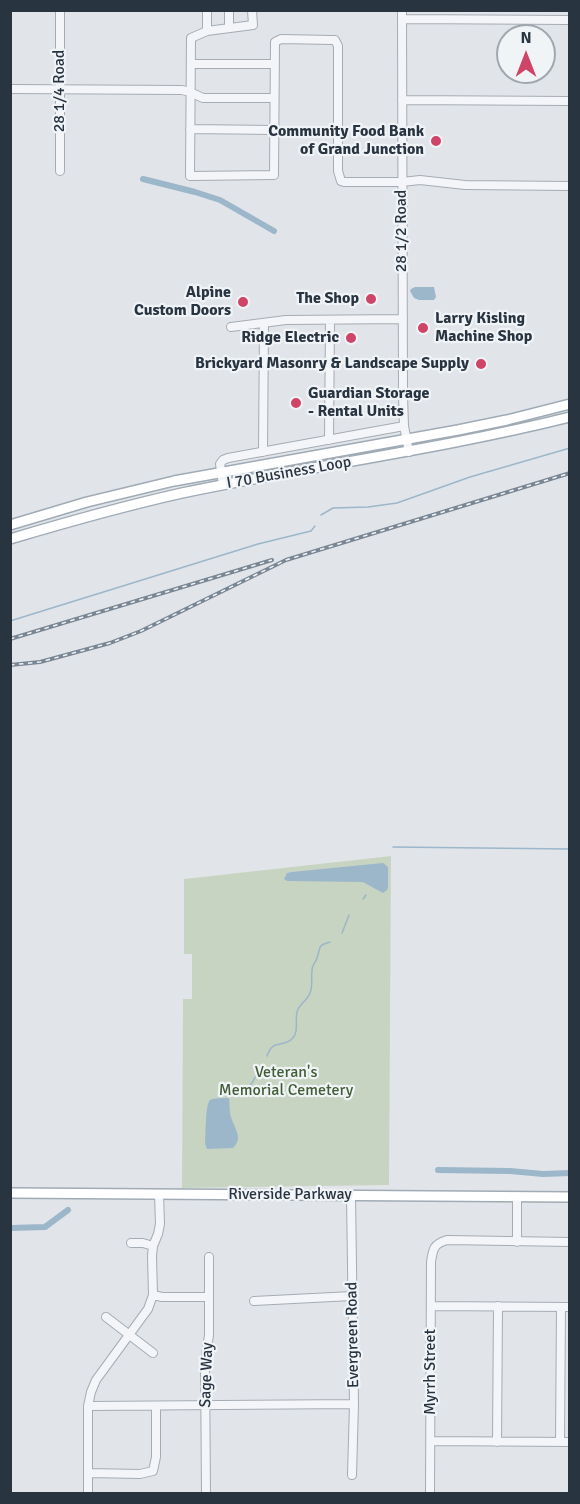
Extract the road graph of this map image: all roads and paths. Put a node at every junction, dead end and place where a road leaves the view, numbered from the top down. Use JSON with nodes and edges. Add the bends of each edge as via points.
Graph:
{"nodes":[{"id":1,"x":60,"y":10,"type":"edge"},
{"id":2,"x":207,"y":10,"type":"edge"},
{"id":3,"x":229,"y":10,"type":"edge"},
{"id":4,"x":252,"y":10,"type":"edge"},
{"id":5,"x":402,"y":15,"type":"edge"},
{"id":6,"x":570,"y":20,"type":"edge"},
{"id":7,"x":229,"y":27,"type":"junction"},
{"id":8,"x":207,"y":31,"type":"junction"},
{"id":9,"x":191,"y":64,"type":"junction"},
{"id":10,"x":274,"y":64,"type":"junction"},
{"id":11,"x":60,"y":88,"type":"junction"},
{"id":12,"x":10,"y":89,"type":"edge"},
{"id":13,"x":190,"y":92,"type":"junction"},
{"id":14,"x":274,"y":98,"type":"junction"},
{"id":15,"x":402,"y":100,"type":"junction"},
{"id":16,"x":570,"y":101,"type":"edge"},
{"id":17,"x":190,"y":129,"type":"junction"},
{"id":18,"x":274,"y":130,"type":"junction"},
{"id":19,"x":60,"y":171,"type":"dead end"},
{"id":20,"x":402,"y":182,"type":"junction"},
{"id":21,"x":570,"y":186,"type":"edge"},
{"id":22,"x":403,"y":319,"type":"junction"},
{"id":23,"x":330,"y":320,"type":"junction"},
{"id":24,"x":264,"y":323,"type":"junction"},
{"id":25,"x":231,"y":327,"type":"dead end"},
{"id":26,"x":570,"y":404,"type":"edge"},
{"id":27,"x":570,"y":417,"type":"edge"},
{"id":28,"x":404,"y":426,"type":"junction"},
{"id":29,"x":406,"y":439,"type":"junction"},
{"id":30,"x":329,"y":440,"type":"junction"},
{"id":31,"x":263,"y":452,"type":"junction"},
{"id":32,"x":409,"y":452,"type":"junction"},
{"id":33,"x":220,"y":472,"type":"junction"},
{"id":34,"x":223,"y":485,"type":"junction"},
{"id":35,"x":128,"y":491,"type":"junction"},
{"id":36,"x":130,"y":505,"type":"junction"},
{"id":37,"x":10,"y":525,"type":"edge"},
{"id":38,"x":10,"y":539,"type":"edge"},
{"id":39,"x":10,"y":1194,"type":"edge"},
{"id":40,"x":159,"y":1194,"type":"junction"},
{"id":41,"x":351,"y":1196,"type":"junction"},
{"id":42,"x":517,"y":1197,"type":"junction"},
{"id":43,"x":570,"y":1197,"type":"edge"},
{"id":44,"x":517,"y":1242,"type":"junction"},
{"id":45,"x":570,"y":1242,"type":"edge"},
{"id":46,"x":131,"y":1243,"type":"dead end"},
{"id":47,"x":153,"y":1246,"type":"junction"},
{"id":48,"x":209,"y":1257,"type":"dead end"},
{"id":49,"x":153,"y":1295,"type":"junction"},
{"id":50,"x":352,"y":1296,"type":"junction"},
{"id":51,"x":209,"y":1297,"type":"junction"},
{"id":52,"x":254,"y":1301,"type":"dead end"},
{"id":53,"x":432,"y":1306,"type":"junction"},
{"id":54,"x":498,"y":1306,"type":"junction"},
{"id":55,"x":566,"y":1307,"type":"edge"},
{"id":56,"x":106,"y":1317,"type":"dead end"},
{"id":57,"x":129,"y":1336,"type":"junction"},
{"id":58,"x":153,"y":1353,"type":"dead end"},
{"id":59,"x":354,"y":1404,"type":"junction"},
{"id":60,"x":206,"y":1405,"type":"junction"},
{"id":61,"x":88,"y":1406,"type":"junction"},
{"id":62,"x":156,"y":1406,"type":"junction"},
{"id":63,"x":431,"y":1442,"type":"junction"},
{"id":64,"x":497,"y":1442,"type":"junction"},
{"id":65,"x":560,"y":1442,"type":"junction"},
{"id":66,"x":570,"y":1442,"type":"edge"},
{"id":67,"x":88,"y":1473,"type":"junction"},
{"id":68,"x":352,"y":1475,"type":"dead end"},
{"id":69,"x":88,"y":1494,"type":"edge"},
{"id":70,"x":206,"y":1494,"type":"edge"},
{"id":71,"x":430,"y":1494,"type":"edge"}],
"edges":[{"from":1,"to":11,"type":"street","name":"28 1/4 Road"},
{"from":2,"to":8,"type":"street"},
{"from":3,"to":7,"type":"street"},
{"from":4,"to":7,"type":"street","via":[[253,25]]},
{"from":5,"to":6,"type":"street"},
{"from":5,"to":15,"type":"street","name":"28 1/2 Road"},
{"from":7,"to":8,"type":"street"},
{"from":8,"to":9,"type":"street","via":[[191,38]]},
{"from":9,"to":10,"type":"street"},
{"from":9,"to":13,"type":"street"},
{"from":10,"to":14,"type":"street"},
{"from":10,"to":20,"type":"street","via":[[275,42],[281,39],[337,42],[339,178],[344,182]]},
{"from":11,"to":12,"type":"street"},
{"from":11,"to":13,"type":"street"},
{"from":11,"to":19,"type":"street","name":"28 1/4 Road"},
{"from":13,"to":14,"type":"street","via":[[203,98]]},
{"from":13,"to":17,"type":"street"},
{"from":14,"to":18,"type":"street"},
{"from":15,"to":16,"type":"street"},
{"from":15,"to":20,"type":"street","name":"28 1/2 Road"},
{"from":17,"to":18,"type":"street"},
{"from":17,"to":18,"type":"street","via":[[190,176],[274,175]]},
{"from":20,"to":21,"type":"street"},
{"from":20,"to":22,"type":"street","name":"28 1/2 Road"},
{"from":22,"to":23,"type":"street"},
{"from":22,"to":28,"type":"street","name":"28 1/2 Road"},
{"from":23,"to":24,"type":"street"},
{"from":23,"to":30,"type":"street"},
{"from":24,"to":25,"type":"street"},
{"from":24,"to":31,"type":"street"},
{"from":26,"to":29,"type":"main road","name":"I 70 Business Loop"},
{"from":27,"to":32,"type":"main road","name":"I 70 Business Loop"},
{"from":28,"to":29,"type":"street","name":"28 1/2 Road"},
{"from":28,"to":30,"type":"street"},
{"from":29,"to":32,"type":"street","name":"28 1/2 Road"},
{"from":29,"to":33,"type":"main road","name":"I 70 Business Loop"},
{"from":30,"to":31,"type":"street"},
{"from":31,"to":33,"type":"street","via":[[223,460]]},
{"from":32,"to":34,"type":"main road","name":"I 70 Business Loop"},
{"from":33,"to":34,"type":"street"},
{"from":33,"to":35,"type":"main road","name":"I 70 Business Loop"},
{"from":34,"to":36,"type":"main road","name":"I 70 Business Loop"},
{"from":35,"to":36,"type":"main road"},
{"from":35,"to":37,"type":"main road","name":"I 70 Business Loop"},
{"from":36,"to":38,"type":"main road","name":"I 70 Business Loop"},
{"from":39,"to":40,"type":"main road","name":"Riverside Parkway"},
{"from":40,"to":41,"type":"main road","name":"Riverside Parkway"},
{"from":40,"to":47,"type":"street","via":[[160,1224]]},
{"from":41,"to":42,"type":"main road","name":"Riverside Parkway"},
{"from":41,"to":50,"type":"street","name":"Evergreen Road"},
{"from":42,"to":43,"type":"main road","name":"Riverside Parkway"},
{"from":42,"to":44,"type":"street"},
{"from":44,"to":45,"type":"street"},
{"from":44,"to":53,"type":"street","name":"Myrrh Street","via":[[438,1243],[432,1250]]},
{"from":46,"to":47,"type":"street"},
{"from":47,"to":49,"type":"street"},
{"from":48,"to":51,"type":"street","name":"Sage Way"},
{"from":49,"to":51,"type":"street"},
{"from":49,"to":57,"type":"street","via":[[148,1310]]},
{"from":50,"to":52,"type":"street"},
{"from":50,"to":59,"type":"street","name":"Evergreen Road"},
{"from":51,"to":60,"type":"street","name":"Sage Way"},
{"from":53,"to":54,"type":"street"},
{"from":53,"to":63,"type":"street","name":"Myrrh Street"},
{"from":54,"to":55,"type":"street"},
{"from":54,"to":64,"type":"street"},
{"from":55,"to":65,"type":"street"},
{"from":56,"to":57,"type":"street"},
{"from":57,"to":58,"type":"street"},
{"from":57,"to":61,"type":"street","via":[[96,1380]]},
{"from":59,"to":60,"type":"street"},
{"from":59,"to":68,"type":"street","name":"Evergreen Road"},
{"from":60,"to":62,"type":"street"},
{"from":60,"to":70,"type":"street","name":"Sage Way"},
{"from":61,"to":62,"type":"street"},
{"from":61,"to":67,"type":"street"},
{"from":62,"to":67,"type":"street","via":[[153,1471]]},
{"from":63,"to":64,"type":"street"},
{"from":63,"to":71,"type":"street","name":"Myrrh Street"},
{"from":64,"to":65,"type":"street"},
{"from":65,"to":66,"type":"street"},
{"from":67,"to":69,"type":"street"}]}
